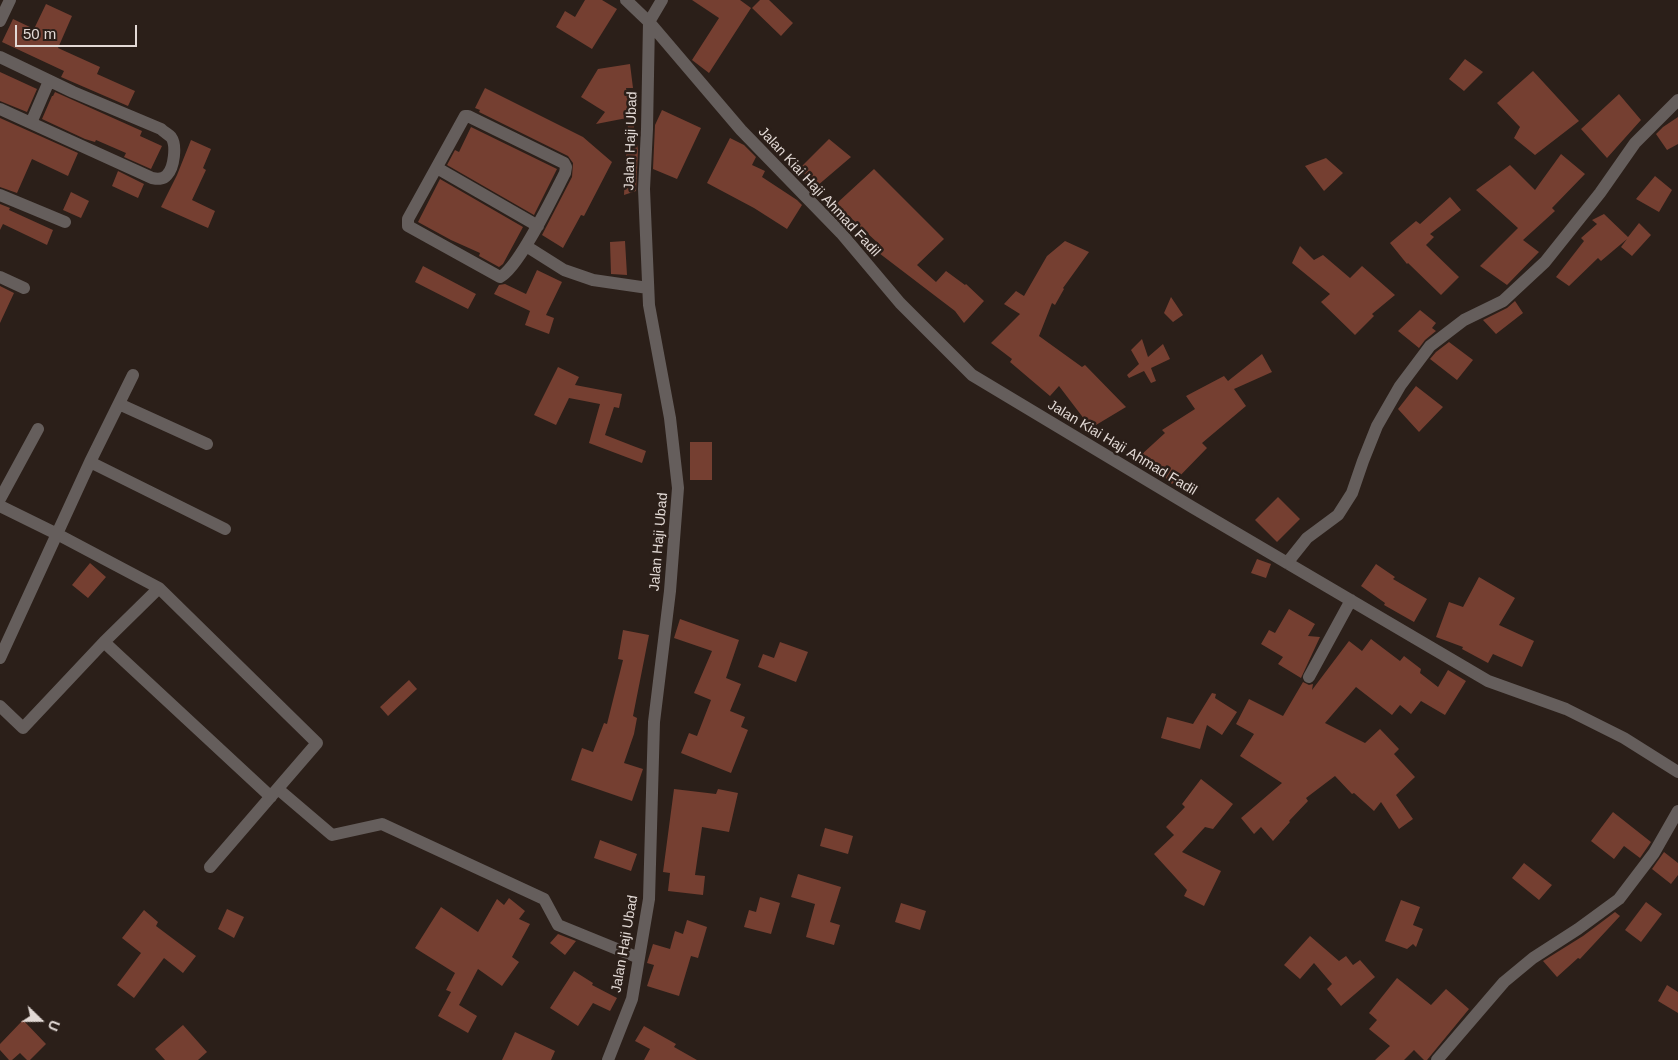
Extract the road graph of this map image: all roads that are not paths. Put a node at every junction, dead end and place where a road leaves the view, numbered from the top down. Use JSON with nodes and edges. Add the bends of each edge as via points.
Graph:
{"nodes":[{"id":1,"x":10,"y":0,"type":"edge"},
{"id":2,"x":626,"y":0,"type":"edge"},
{"id":3,"x":662,"y":0,"type":"edge"},
{"id":4,"x":0,"y":21,"type":"edge"},
{"id":5,"x":650,"y":22,"type":"junction"},
{"id":6,"x":0,"y":57,"type":"edge"},
{"id":7,"x":49,"y":80,"type":"junction"},
{"id":8,"x":1678,"y":100,"type":"edge"},
{"id":9,"x":0,"y":109,"type":"edge"},
{"id":10,"x":31,"y":123,"type":"junction"},
{"id":11,"x":437,"y":168,"type":"junction"},
{"id":12,"x":0,"y":195,"type":"edge"},
{"id":13,"x":64,"y":222,"type":"dead end"},
{"id":14,"x":538,"y":226,"type":"junction"},
{"id":15,"x":526,"y":246,"type":"junction"},
{"id":16,"x":0,"y":277,"type":"edge"},
{"id":17,"x":24,"y":288,"type":"dead end"},
{"id":18,"x":648,"y":288,"type":"junction"},
{"id":19,"x":133,"y":375,"type":"dead end"},
{"id":20,"x":118,"y":404,"type":"junction"},
{"id":21,"x":38,"y":429,"type":"dead end"},
{"id":22,"x":207,"y":444,"type":"dead end"},
{"id":23,"x":90,"y":462,"type":"junction"},
{"id":24,"x":0,"y":499,"type":"edge"},
{"id":25,"x":0,"y":506,"type":"edge"},
{"id":26,"x":225,"y":529,"type":"dead end"},
{"id":27,"x":57,"y":534,"type":"junction"},
{"id":28,"x":1287,"y":563,"type":"junction"},
{"id":29,"x":159,"y":588,"type":"junction"},
{"id":30,"x":1351,"y":600,"type":"junction"},
{"id":31,"x":104,"y":642,"type":"junction"},
{"id":32,"x":0,"y":658,"type":"edge"},
{"id":33,"x":1310,"y":677,"type":"dead end"},
{"id":34,"x":0,"y":706,"type":"edge"},
{"id":35,"x":1678,"y":772,"type":"edge"},
{"id":36,"x":275,"y":793,"type":"junction"},
{"id":37,"x":1678,"y":811,"type":"edge"},
{"id":38,"x":210,"y":867,"type":"dead end"},
{"id":39,"x":639,"y":958,"type":"junction"},
{"id":40,"x":608,"y":1060,"type":"edge"},
{"id":41,"x":1437,"y":1060,"type":"edge"}],
"edges":[{"from":1,"to":4,"type":"street"},
{"from":2,"to":5,"type":"street","name":"Jalan Kiai Haji Ahmad Fadil"},
{"from":3,"to":5,"type":"street"},
{"from":5,"to":18,"type":"street","name":"Jalan Haji Ubad","via":[[644,189]]},
{"from":5,"to":28,"type":"street","name":"Jalan Kiai Haji Ahmad Fadil","via":[[741,130],[841,233],[900,303],[972,375]]},
{"from":6,"to":7,"type":"street"},
{"from":7,"to":10,"type":"street"},
{"from":7,"to":10,"type":"street","via":[[161,129],[175,147],[170,169],[161,179],[152,178]]},
{"from":8,"to":28,"type":"street","via":[[1635,143],[1545,262],[1503,301],[1464,320],[1430,346],[1400,386],[1377,426],[1352,493],[1338,515],[1307,538]]},
{"from":9,"to":10,"type":"street"},
{"from":11,"to":14,"type":"street"},
{"from":11,"to":14,"type":"street","via":[[463,118],[468,116],[564,163],[566,173]]},
{"from":11,"to":15,"type":"street","via":[[408,219],[410,228],[500,277],[507,273]]},
{"from":12,"to":13,"type":"street"},
{"from":14,"to":15,"type":"street"},
{"from":15,"to":18,"type":"street","via":[[564,270],[593,280]]},
{"from":16,"to":17,"type":"street"},
{"from":18,"to":39,"type":"street","name":"Jalan Haji Ubad","via":[[678,488],[670,591],[654,722],[649,900]]},
{"from":19,"to":20,"type":"street"},
{"from":20,"to":22,"type":"street"},
{"from":20,"to":23,"type":"street"},
{"from":21,"to":24,"type":"street"},
{"from":23,"to":26,"type":"street"},
{"from":23,"to":27,"type":"street"},
{"from":25,"to":27,"type":"street"},
{"from":27,"to":29,"type":"street"},
{"from":27,"to":32,"type":"street"},
{"from":28,"to":30,"type":"street","name":"Jalan Kiai Haji Ahmad Fadil"},
{"from":29,"to":31,"type":"street"},
{"from":29,"to":36,"type":"street","via":[[317,743]]},
{"from":30,"to":33,"type":"street"},
{"from":30,"to":35,"type":"street","name":"Jalan Kiai Haji Ahmad Fadil","via":[[1488,681],[1566,709],[1624,738]]},
{"from":31,"to":34,"type":"street","via":[[24,728]]},
{"from":31,"to":36,"type":"street"},
{"from":36,"to":38,"type":"street"},
{"from":36,"to":39,"type":"street","via":[[332,835],[382,824],[544,899],[558,925]]},
{"from":37,"to":41,"type":"street","via":[[1654,853],[1619,899],[1504,982]]},
{"from":39,"to":40,"type":"street","name":"Jalan Haji Ubad","via":[[632,999]]}]}
